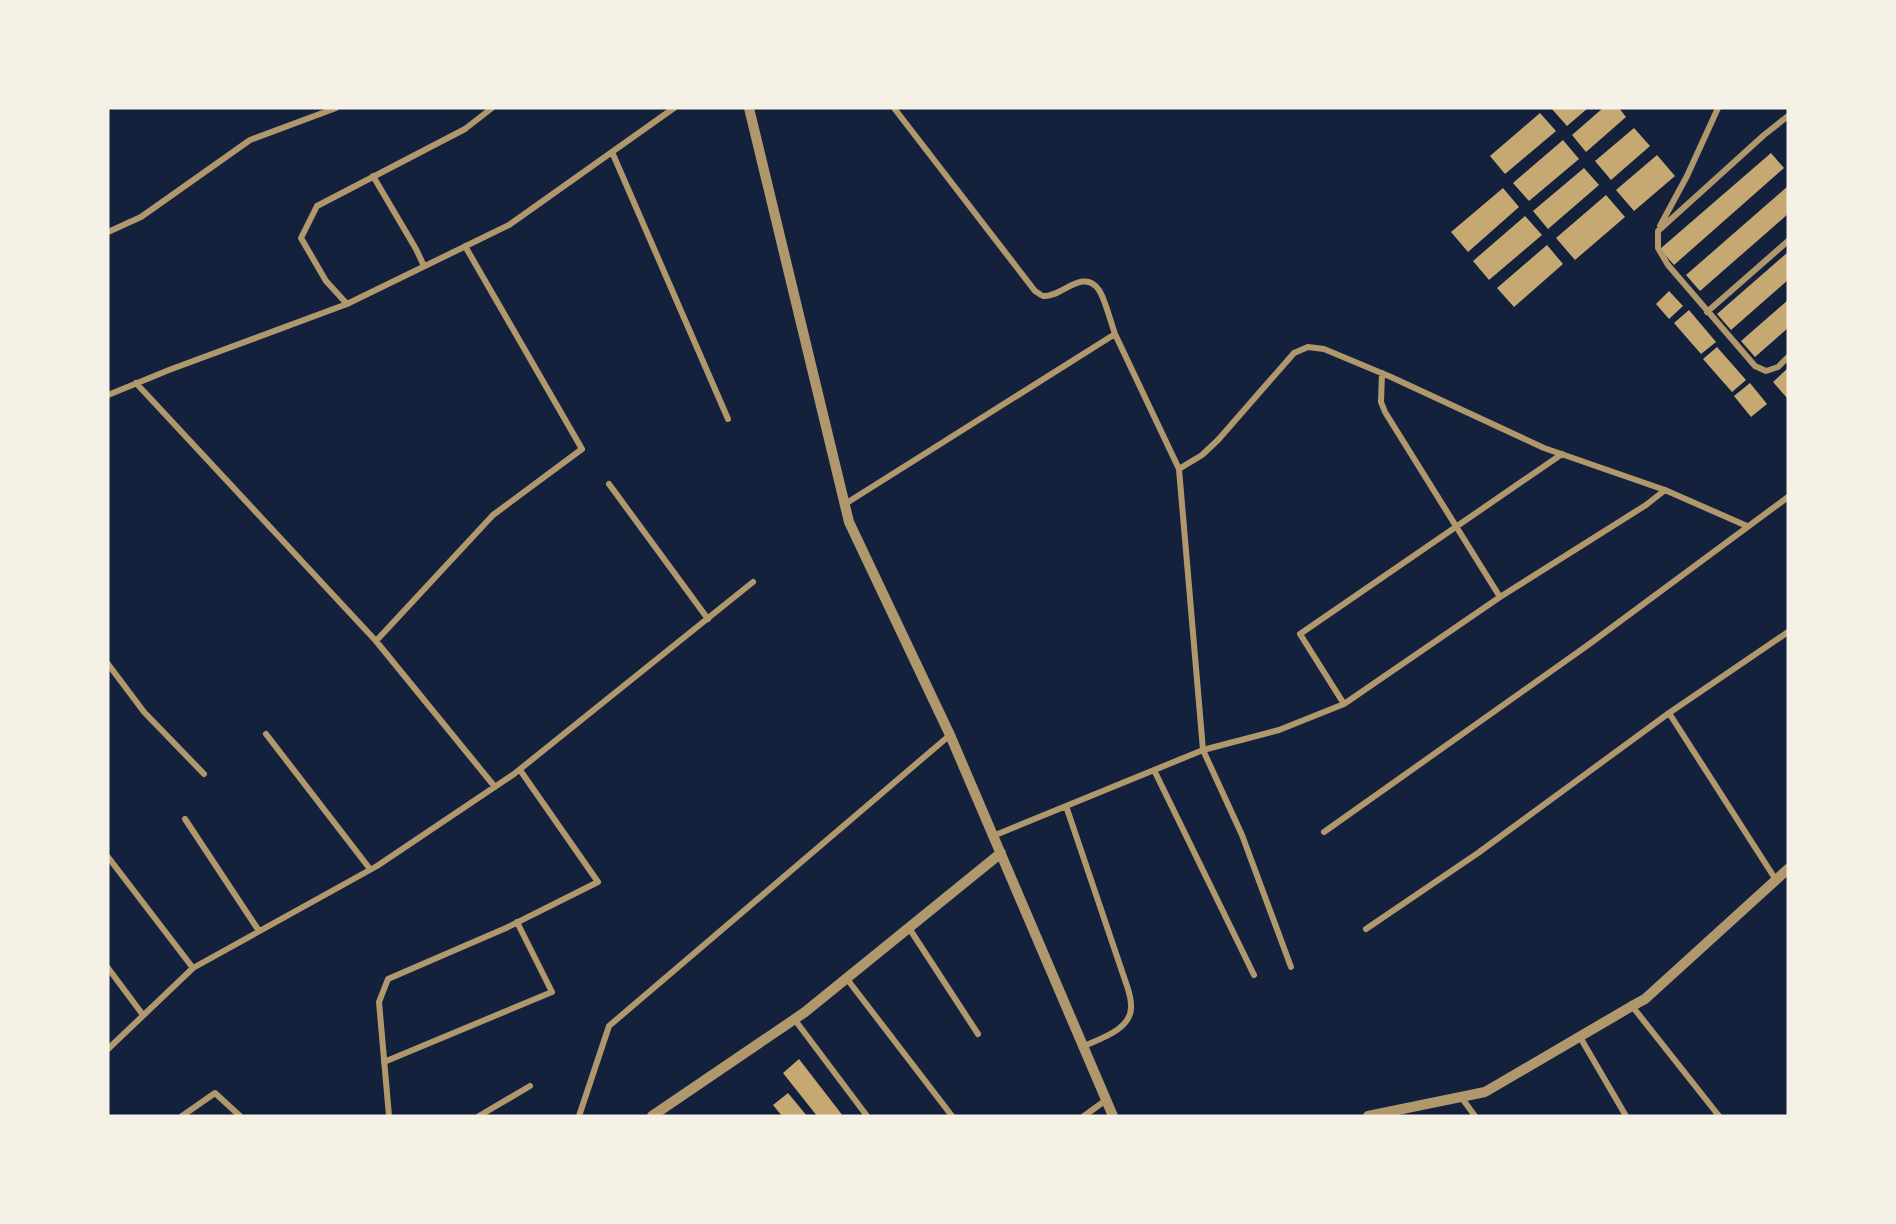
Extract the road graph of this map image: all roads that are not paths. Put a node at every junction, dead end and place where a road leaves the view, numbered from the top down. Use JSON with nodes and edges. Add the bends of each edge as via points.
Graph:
{"nodes":[{"id":1,"x":336,"y":108,"type":"edge"},
{"id":2,"x":492,"y":108,"type":"edge"},
{"id":3,"x":674,"y":108,"type":"edge"},
{"id":4,"x":749,"y":108,"type":"edge"},
{"id":5,"x":894,"y":108,"type":"edge"},
{"id":6,"x":1718,"y":108,"type":"edge"},
{"id":7,"x":1788,"y":116,"type":"edge"},
{"id":8,"x":612,"y":152,"type":"junction"},
{"id":9,"x":373,"y":176,"type":"junction"},
{"id":10,"x":1658,"y":231,"type":"junction"},
{"id":11,"x":108,"y":232,"type":"edge"},
{"id":12,"x":1788,"y":241,"type":"edge"},
{"id":13,"x":465,"y":246,"type":"junction"},
{"id":14,"x":424,"y":266,"type":"junction"},
{"id":15,"x":347,"y":304,"type":"junction"},
{"id":16,"x":1707,"y":312,"type":"junction"},
{"id":17,"x":1115,"y":334,"type":"junction"},
{"id":18,"x":1788,"y":357,"type":"edge"},
{"id":19,"x":1382,"y":373,"type":"junction"},
{"id":20,"x":136,"y":383,"type":"junction"},
{"id":21,"x":108,"y":395,"type":"edge"},
{"id":22,"x":728,"y":419,"type":"dead end"},
{"id":23,"x":1562,"y":454,"type":"junction"},
{"id":24,"x":1179,"y":469,"type":"junction"},
{"id":25,"x":609,"y":484,"type":"dead end"},
{"id":26,"x":1665,"y":490,"type":"junction"},
{"id":27,"x":1788,"y":497,"type":"edge"},
{"id":28,"x":845,"y":504,"type":"junction"},
{"id":29,"x":1747,"y":526,"type":"junction"},
{"id":30,"x":1457,"y":528,"type":"junction"},
{"id":31,"x":753,"y":582,"type":"dead end"},
{"id":32,"x":1500,"y":597,"type":"junction"},
{"id":33,"x":708,"y":619,"type":"junction"},
{"id":34,"x":1788,"y":632,"type":"edge"},
{"id":35,"x":375,"y":641,"type":"junction"},
{"id":36,"x":108,"y":664,"type":"edge"},
{"id":37,"x":1344,"y":704,"type":"junction"},
{"id":38,"x":1670,"y":713,"type":"junction"},
{"id":39,"x":266,"y":734,"type":"dead end"},
{"id":40,"x":950,"y":735,"type":"junction"},
{"id":41,"x":1203,"y":750,"type":"junction"},
{"id":42,"x":520,"y":770,"type":"junction"},
{"id":43,"x":1155,"y":770,"type":"junction"},
{"id":44,"x":204,"y":774,"type":"dead end"},
{"id":45,"x":495,"y":787,"type":"junction"},
{"id":46,"x":1066,"y":806,"type":"junction"},
{"id":47,"x":184,"y":819,"type":"dead end"},
{"id":48,"x":1324,"y":832,"type":"dead end"},
{"id":49,"x":993,"y":836,"type":"junction"},
{"id":50,"x":1001,"y":853,"type":"junction"},
{"id":51,"x":108,"y":857,"type":"edge"},
{"id":52,"x":370,"y":869,"type":"junction"},
{"id":53,"x":1788,"y":870,"type":"edge"},
{"id":54,"x":1776,"y":880,"type":"junction"},
{"id":55,"x":517,"y":922,"type":"junction"},
{"id":56,"x":909,"y":928,"type":"junction"},
{"id":57,"x":1366,"y":929,"type":"dead end"},
{"id":58,"x":259,"y":931,"type":"junction"},
{"id":59,"x":1291,"y":967,"type":"dead end"},
{"id":60,"x":108,"y":968,"type":"edge"},
{"id":61,"x":193,"y":968,"type":"junction"},
{"id":62,"x":1254,"y":975,"type":"dead end"},
{"id":63,"x":847,"y":979,"type":"junction"},
{"id":64,"x":1632,"y":1006,"type":"junction"},
{"id":65,"x":143,"y":1015,"type":"junction"},
{"id":66,"x":795,"y":1020,"type":"junction"},
{"id":67,"x":978,"y":1034,"type":"dead end"},
{"id":68,"x":1580,"y":1037,"type":"junction"},
{"id":69,"x":1084,"y":1046,"type":"junction"},
{"id":70,"x":108,"y":1049,"type":"edge"},
{"id":71,"x":384,"y":1062,"type":"junction"},
{"id":72,"x":530,"y":1086,"type":"dead end"},
{"id":73,"x":1461,"y":1097,"type":"junction"},
{"id":74,"x":1106,"y":1100,"type":"junction"},
{"id":75,"x":1471,"y":1115,"type":"edge"},
{"id":76,"x":182,"y":1116,"type":"edge"},
{"id":77,"x":240,"y":1116,"type":"edge"},
{"id":78,"x":389,"y":1116,"type":"edge"},
{"id":79,"x":479,"y":1116,"type":"edge"},
{"id":80,"x":579,"y":1116,"type":"edge"},
{"id":81,"x":652,"y":1116,"type":"edge"},
{"id":82,"x":867,"y":1116,"type":"edge"},
{"id":83,"x":952,"y":1116,"type":"edge"},
{"id":84,"x":1084,"y":1116,"type":"edge"},
{"id":85,"x":1113,"y":1116,"type":"edge"},
{"id":86,"x":1368,"y":1116,"type":"edge"},
{"id":87,"x":1626,"y":1116,"type":"edge"},
{"id":88,"x":1719,"y":1116,"type":"edge"}],
"edges":[{"from":1,"to":11,"type":"street","via":[[250,140],[141,216]]},
{"from":2,"to":9,"type":"street","via":[[465,129]]},
{"from":3,"to":8,"type":"street"},
{"from":4,"to":28,"type":"street"},
{"from":5,"to":17,"type":"street","via":[[1035,291],[1043,296],[1078,282],[1092,284],[1100,291]]},
{"from":6,"to":10,"type":"street"},
{"from":7,"to":10,"type":"street"},
{"from":8,"to":13,"type":"street","via":[[509,225]]},
{"from":8,"to":22,"type":"street"},
{"from":9,"to":14,"type":"street"},
{"from":9,"to":15,"type":"street","via":[[317,206],[301,238],[326,280]]},
{"from":10,"to":16,"type":"street","via":[[1658,248],[1668,265]]},
{"from":12,"to":16,"type":"street"},
{"from":13,"to":14,"type":"street"},
{"from":13,"to":35,"type":"street","via":[[582,449],[493,515]]},
{"from":14,"to":15,"type":"street"},
{"from":15,"to":20,"type":"street"},
{"from":16,"to":18,"type":"street","via":[[1755,366],[1766,371],[1778,367]]},
{"from":17,"to":24,"type":"street"},
{"from":17,"to":28,"type":"street"},
{"from":19,"to":23,"type":"street"},
{"from":19,"to":24,"type":"street","via":[[1324,349],[1308,347],[1294,353],[1218,440]]},
{"from":19,"to":30,"type":"street","via":[[1381,402],[1385,412]]},
{"from":20,"to":21,"type":"street"},
{"from":20,"to":35,"type":"street"},
{"from":23,"to":26,"type":"street"},
{"from":23,"to":30,"type":"street"},
{"from":24,"to":41,"type":"street"},
{"from":25,"to":33,"type":"street"},
{"from":26,"to":29,"type":"street"},
{"from":26,"to":32,"type":"street"},
{"from":27,"to":29,"type":"street"},
{"from":28,"to":40,"type":"street","via":[[849,522]]},
{"from":29,"to":48,"type":"street","via":[[1588,645]]},
{"from":30,"to":32,"type":"street"},
{"from":30,"to":37,"type":"street","via":[[1300,634]]},
{"from":31,"to":33,"type":"street"},
{"from":32,"to":37,"type":"street"},
{"from":33,"to":42,"type":"street"},
{"from":34,"to":38,"type":"street"},
{"from":35,"to":45,"type":"street"},
{"from":36,"to":44,"type":"street","via":[[144,712]]},
{"from":37,"to":41,"type":"street","via":[[1279,730]]},
{"from":38,"to":54,"type":"street"},
{"from":38,"to":57,"type":"street"},
{"from":39,"to":52,"type":"street"},
{"from":40,"to":49,"type":"street"},
{"from":40,"to":80,"type":"street","via":[[609,1026]]},
{"from":41,"to":43,"type":"street"},
{"from":41,"to":59,"type":"street","via":[[1242,835]]},
{"from":42,"to":45,"type":"street"},
{"from":42,"to":55,"type":"street","via":[[598,882]]},
{"from":43,"to":46,"type":"street"},
{"from":43,"to":62,"type":"street"},
{"from":45,"to":52,"type":"street"},
{"from":46,"to":49,"type":"street"},
{"from":46,"to":69,"type":"street","via":[[1132,1007],[1118,1030]]},
{"from":47,"to":58,"type":"street"},
{"from":49,"to":50,"type":"street"},
{"from":50,"to":56,"type":"street"},
{"from":50,"to":69,"type":"street"},
{"from":51,"to":61,"type":"street"},
{"from":52,"to":58,"type":"street"},
{"from":53,"to":54,"type":"street"},
{"from":54,"to":64,"type":"street","via":[[1645,999]]},
{"from":55,"to":71,"type":"street","via":[[388,979],[379,1002]]},
{"from":55,"to":71,"type":"street","via":[[552,992]]},
{"from":56,"to":63,"type":"street"},
{"from":56,"to":67,"type":"street"},
{"from":58,"to":61,"type":"street"},
{"from":60,"to":65,"type":"street"},
{"from":61,"to":65,"type":"street"},
{"from":63,"to":66,"type":"street"},
{"from":63,"to":83,"type":"street"},
{"from":64,"to":68,"type":"street"},
{"from":64,"to":88,"type":"street"},
{"from":65,"to":70,"type":"street"},
{"from":66,"to":81,"type":"street"},
{"from":66,"to":82,"type":"street"},
{"from":68,"to":73,"type":"street","via":[[1485,1092]]},
{"from":68,"to":87,"type":"street"},
{"from":69,"to":74,"type":"street"},
{"from":71,"to":78,"type":"street"},
{"from":72,"to":79,"type":"street"},
{"from":73,"to":75,"type":"street"},
{"from":73,"to":86,"type":"street"},
{"from":74,"to":84,"type":"street"},
{"from":74,"to":85,"type":"street"},
{"from":76,"to":77,"type":"street","via":[[215,1093]]}]}
